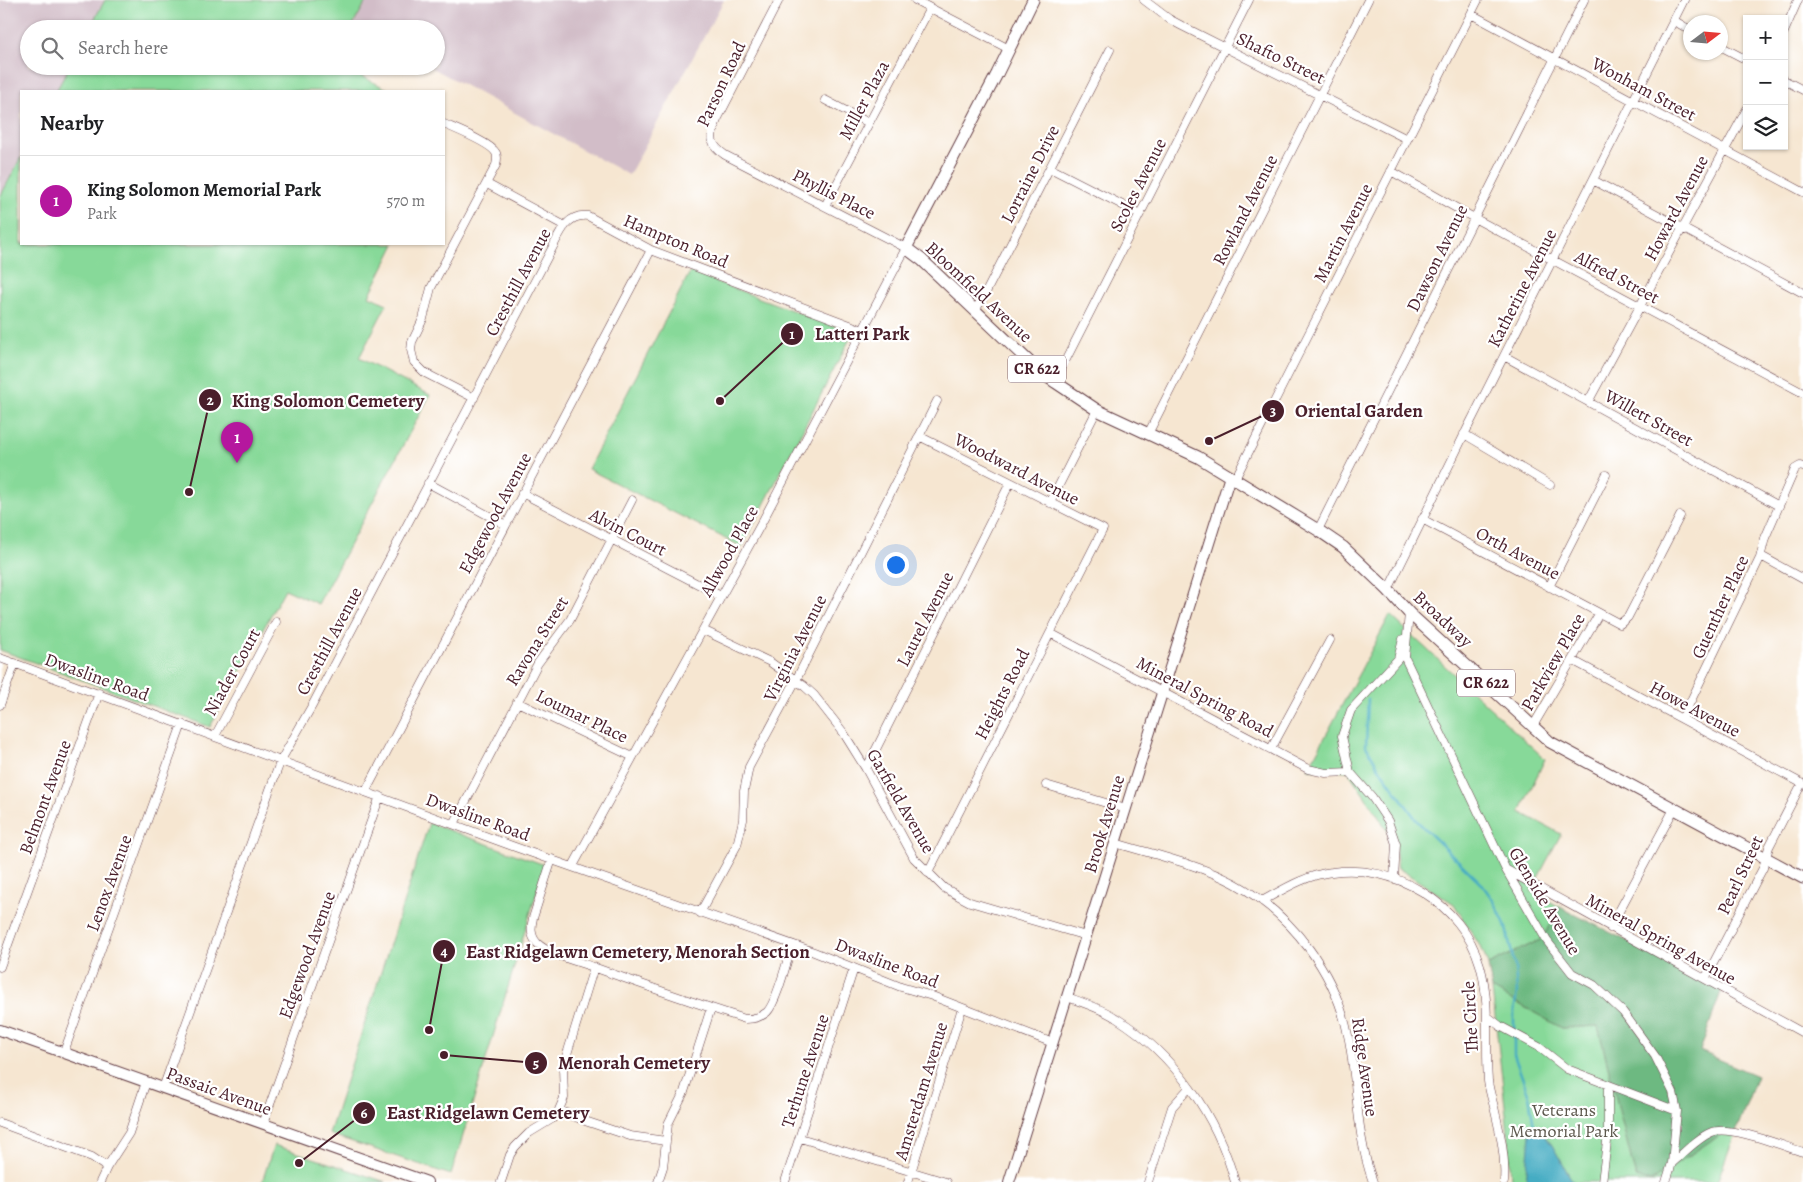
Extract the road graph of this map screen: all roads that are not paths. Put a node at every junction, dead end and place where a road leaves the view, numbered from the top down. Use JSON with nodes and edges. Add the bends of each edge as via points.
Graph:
{"nodes":[{"id":1,"x":779,"y":0,"type":"edge"},
{"id":2,"x":915,"y":0,"type":"edge"},
{"id":3,"x":1034,"y":0,"type":"edge"},
{"id":4,"x":1144,"y":0,"type":"edge"},
{"id":5,"x":1249,"y":0,"type":"edge"},
{"id":6,"x":1368,"y":0,"type":"edge"},
{"id":7,"x":1478,"y":0,"type":"edge"},
{"id":8,"x":1584,"y":0,"type":"edge"},
{"id":9,"x":1684,"y":0,"type":"edge"},
{"id":10,"x":1798,"y":0,"type":"edge"},
{"id":11,"x":930,"y":8,"type":"junction"},
{"id":12,"x":1471,"y":14,"type":"junction"},
{"id":13,"x":1673,"y":20,"type":"junction"},
{"id":14,"x":1788,"y":23,"type":"edge"},
{"id":15,"x":1683,"y":26,"type":"edge"},
{"id":16,"x":1225,"y":48,"type":"junction"},
{"id":17,"x":1009,"y":49,"type":"junction"},
{"id":18,"x":1110,"y":50,"type":"dead end"},
{"id":19,"x":1728,"y":50,"type":"edge"},
{"id":20,"x":1555,"y":58,"type":"junction"},
{"id":21,"x":1743,"y":58,"type":"edge"},
{"id":22,"x":1788,"y":82,"type":"edge"},
{"id":23,"x":1803,"y":90,"type":"edge"},
{"id":24,"x":1320,"y":95,"type":"junction"},
{"id":25,"x":825,"y":100,"type":"dead end"},
{"id":26,"x":1633,"y":100,"type":"junction"},
{"id":27,"x":1743,"y":115,"type":"edge"},
{"id":28,"x":869,"y":123,"type":"junction"},
{"id":29,"x":445,"y":124,"type":"edge"},
{"id":30,"x":1407,"y":139,"type":"junction"},
{"id":31,"x":1725,"y":149,"type":"junction"},
{"id":32,"x":748,"y":166,"type":"joint"},
{"id":33,"x":1050,"y":168,"type":"junction"},
{"id":34,"x":1391,"y":171,"type":"junction"},
{"id":35,"x":1593,"y":180,"type":"junction"},
{"id":36,"x":486,"y":184,"type":"junction"},
{"id":37,"x":1803,"y":192,"type":"edge"},
{"id":38,"x":826,"y":206,"type":"junction"},
{"id":39,"x":1140,"y":214,"type":"junction"},
{"id":40,"x":1474,"y":218,"type":"junction"},
{"id":41,"x":565,"y":226,"type":"junction"},
{"id":42,"x":1683,"y":228,"type":"junction"},
{"id":43,"x":906,"y":248,"type":"junction"},
{"id":44,"x":651,"y":250,"type":"junction"},
{"id":45,"x":1553,"y":259,"type":"junction"},
{"id":46,"x":1803,"y":293,"type":"edge"},
{"id":47,"x":1640,"y":306,"type":"junction"},
{"id":48,"x":975,"y":310,"type":"junction"},
{"id":49,"x":863,"y":330,"type":"junction"},
{"id":50,"x":1504,"y":356,"type":"junction"},
{"id":51,"x":1054,"y":383,"type":"junction"},
{"id":52,"x":1803,"y":394,"type":"edge"},
{"id":53,"x":474,"y":398,"type":"junction"},
{"id":54,"x":936,"y":401,"type":"dead end"},
{"id":55,"x":1588,"y":402,"type":"junction"},
{"id":56,"x":1097,"y":410,"type":"junction"},
{"id":57,"x":1148,"y":434,"type":"junction"},
{"id":58,"x":1464,"y":434,"type":"junction"},
{"id":59,"x":919,"y":436,"type":"junction"},
{"id":60,"x":1192,"y":454,"type":"joint"},
{"id":61,"x":1803,"y":467,"type":"edge"},
{"id":62,"x":1606,"y":475,"type":"dead end"},
{"id":63,"x":1233,"y":478,"type":"junction"},
{"id":64,"x":1010,"y":482,"type":"junction"},
{"id":65,"x":428,"y":484,"type":"junction"},
{"id":66,"x":1550,"y":485,"type":"dead end"},
{"id":67,"x":522,"y":493,"type":"junction"},
{"id":68,"x":632,"y":500,"type":"dead end"},
{"id":69,"x":1050,"y":503,"type":"junction"},
{"id":70,"x":1780,"y":506,"type":"junction"},
{"id":71,"x":1680,"y":516,"type":"dead end"},
{"id":72,"x":1422,"y":519,"type":"junction"},
{"id":73,"x":506,"y":525,"type":"junction"},
{"id":74,"x":1102,"y":529,"type":"joint"},
{"id":75,"x":1318,"y":530,"type":"junction"},
{"id":76,"x":612,"y":540,"type":"junction"},
{"id":77,"x":1761,"y":556,"type":"junction"},
{"id":78,"x":1803,"y":579,"type":"edge"},
{"id":79,"x":1549,"y":587,"type":"junction"},
{"id":80,"x":1388,"y":590,"type":"junction"},
{"id":81,"x":721,"y":596,"type":"junction"},
{"id":82,"x":1409,"y":613,"type":"junction"},
{"id":83,"x":1599,"y":614,"type":"junction"},
{"id":84,"x":276,"y":622,"type":"dead end"},
{"id":85,"x":702,"y":630,"type":"junction"},
{"id":86,"x":1050,"y":633,"type":"junction"},
{"id":87,"x":1330,"y":640,"type":"dead end"},
{"id":88,"x":0,"y":658,"type":"edge"},
{"id":89,"x":1572,"y":660,"type":"junction"},
{"id":90,"x":15,"y":663,"type":"junction"},
{"id":91,"x":796,"y":680,"type":"junction"},
{"id":92,"x":1163,"y":692,"type":"junction"},
{"id":93,"x":99,"y":693,"type":"junction"},
{"id":94,"x":517,"y":702,"type":"junction"},
{"id":95,"x":0,"y":705,"type":"edge"},
{"id":96,"x":1682,"y":719,"type":"junction"},
{"id":97,"x":182,"y":724,"type":"junction"},
{"id":98,"x":1533,"y":726,"type":"junction"},
{"id":99,"x":215,"y":736,"type":"junction"},
{"id":100,"x":1272,"y":749,"type":"junction"},
{"id":101,"x":633,"y":757,"type":"junction"},
{"id":102,"x":281,"y":760,"type":"junction"},
{"id":103,"x":866,"y":769,"type":"junction"},
{"id":104,"x":1350,"y":772,"type":"junction"},
{"id":105,"x":1803,"y":783,"type":"edge"},
{"id":106,"x":1046,"y":785,"type":"dead end"},
{"id":107,"x":366,"y":791,"type":"junction"},
{"id":108,"x":380,"y":796,"type":"junction"},
{"id":109,"x":1126,"y":809,"type":"junction"},
{"id":110,"x":1674,"y":809,"type":"junction"},
{"id":111,"x":454,"y":824,"type":"junction"},
{"id":112,"x":1115,"y":843,"type":"junction"},
{"id":113,"x":1766,"y":858,"type":"junction"},
{"id":114,"x":552,"y":859,"type":"junction"},
{"id":115,"x":573,"y":866,"type":"junction"},
{"id":116,"x":1506,"y":870,"type":"junction"},
{"id":117,"x":928,"y":873,"type":"junction"},
{"id":118,"x":1394,"y":878,"type":"junction"},
{"id":119,"x":1803,"y":878,"type":"edge"},
{"id":120,"x":1262,"y":901,"type":"junction"},
{"id":121,"x":700,"y":913,"type":"junction"},
{"id":122,"x":1610,"y":928,"type":"junction"},
{"id":123,"x":1086,"y":936,"type":"junction"},
{"id":124,"x":792,"y":945,"type":"junction"},
{"id":125,"x":0,"y":967,"type":"edge"},
{"id":126,"x":594,"y":967,"type":"junction"},
{"id":127,"x":854,"y":968,"type":"junction"},
{"id":128,"x":1705,"y":979,"type":"junction"},
{"id":129,"x":1067,"y":997,"type":"junction"},
{"id":130,"x":711,"y":1008,"type":"junction"},
{"id":131,"x":962,"y":1008,"type":"junction"},
{"id":132,"x":1487,"y":1016,"type":"junction"},
{"id":133,"x":0,"y":1030,"type":"edge"},
{"id":134,"x":1803,"y":1033,"type":"edge"},
{"id":135,"x":1053,"y":1043,"type":"junction"},
{"id":136,"x":64,"y":1052,"type":"junction"},
{"id":137,"x":146,"y":1082,"type":"junction"},
{"id":138,"x":1608,"y":1085,"type":"junction"},
{"id":139,"x":163,"y":1088,"type":"junction"},
{"id":140,"x":1189,"y":1088,"type":"junction"},
{"id":141,"x":559,"y":1110,"type":"junction"},
{"id":142,"x":1678,"y":1111,"type":"junction"},
{"id":143,"x":0,"y":1123,"type":"edge"},
{"id":144,"x":263,"y":1124,"type":"junction"},
{"id":145,"x":800,"y":1138,"type":"junction"},
{"id":146,"x":666,"y":1141,"type":"junction"},
{"id":147,"x":1803,"y":1152,"type":"edge"},
{"id":148,"x":1672,"y":1163,"type":"junction"},
{"id":149,"x":107,"y":1167,"type":"junction"},
{"id":150,"x":911,"y":1171,"type":"junction"},
{"id":151,"x":100,"y":1182,"type":"edge"},
{"id":152,"x":428,"y":1182,"type":"edge"},
{"id":153,"x":501,"y":1182,"type":"edge"},
{"id":154,"x":658,"y":1182,"type":"edge"},
{"id":155,"x":785,"y":1182,"type":"edge"},
{"id":156,"x":908,"y":1182,"type":"edge"},
{"id":157,"x":946,"y":1182,"type":"edge"},
{"id":158,"x":1009,"y":1182,"type":"edge"},
{"id":159,"x":1148,"y":1182,"type":"edge"},
{"id":160,"x":1235,"y":1182,"type":"edge"},
{"id":161,"x":1374,"y":1182,"type":"edge"},
{"id":162,"x":1504,"y":1182,"type":"edge"},
{"id":163,"x":1602,"y":1182,"type":"edge"},
{"id":164,"x":1666,"y":1182,"type":"edge"}],
"edges":[{"from":1,"to":32,"type":"street","name":"Parson Road","via":[[712,131],[711,137],[718,150]]},
{"from":2,"to":11,"type":"street"},
{"from":3,"to":17,"type":"main road","name":"Bloomfield Avenue"},
{"from":4,"to":16,"type":"street","name":"Shafto Street","via":[[1169,19]]},
{"from":5,"to":16,"type":"street","name":"Scoles Avenue"},
{"from":6,"to":24,"type":"street","name":"Rowland Avenue"},
{"from":7,"to":12,"type":"street","name":"Martin Avenue"},
{"from":8,"to":20,"type":"street","name":"Dawson Avenue"},
{"from":9,"to":13,"type":"street","name":"Katherine Avenue"},
{"from":10,"to":14,"type":"street"},
{"from":11,"to":17,"type":"street"},
{"from":11,"to":28,"type":"street","name":"Miller Plaza"},
{"from":12,"to":20,"type":"street","name":"Wonham Street"},
{"from":12,"to":30,"type":"street","name":"Martin Avenue"},
{"from":13,"to":15,"type":"street"},
{"from":13,"to":26,"type":"street","name":"Katherine Avenue"},
{"from":16,"to":24,"type":"street","name":"Shafto Street"},
{"from":16,"to":39,"type":"street","name":"Scoles Avenue"},
{"from":17,"to":43,"type":"main road","name":"Bloomfield Avenue"},
{"from":18,"to":33,"type":"street","name":"Lorraine Drive"},
{"from":19,"to":21,"type":"street"},
{"from":20,"to":26,"type":"street","name":"Wonham Street"},
{"from":20,"to":40,"type":"street","name":"Dawson Avenue"},
{"from":22,"to":23,"type":"street"},
{"from":24,"to":30,"type":"street","name":"Shafto Street"},
{"from":24,"to":57,"type":"street","name":"Rowland Avenue"},
{"from":25,"to":28,"type":"street"},
{"from":26,"to":31,"type":"street","name":"Wonham Street"},
{"from":26,"to":35,"type":"street","name":"Katherine Avenue"},
{"from":27,"to":31,"type":"street","name":"Howard Avenue"},
{"from":28,"to":38,"type":"street","name":"Miller Plaza"},
{"from":29,"to":36,"type":"street","via":[[496,152],[496,165]]},
{"from":30,"to":34,"type":"street","name":"Martin Avenue"},
{"from":31,"to":37,"type":"street","name":"Wonham Street"},
{"from":31,"to":42,"type":"street","name":"Howard Avenue"},
{"from":32,"to":38,"type":"street","name":"Phyllis Place"},
{"from":33,"to":39,"type":"street"},
{"from":33,"to":48,"type":"street","name":"Lorraine Drive"},
{"from":34,"to":40,"type":"street","name":"Alfred Street"},
{"from":34,"to":63,"type":"street","name":"Martin Avenue"},
{"from":35,"to":42,"type":"street"},
{"from":35,"to":45,"type":"street","name":"Katherine Avenue"},
{"from":36,"to":41,"type":"street"},
{"from":36,"to":53,"type":"street","via":[[431,288],[411,350],[414,362],[425,373]]},
{"from":38,"to":43,"type":"street","name":"Phyllis Place"},
{"from":39,"to":51,"type":"street","name":"Scoles Avenue"},
{"from":40,"to":45,"type":"street","name":"Alfred Street"},
{"from":40,"to":75,"type":"street","name":"Dawson Avenue"},
{"from":41,"to":44,"type":"street","name":"Hampton Road","via":[[579,215],[588,216]]},
{"from":41,"to":53,"type":"street","name":"Cresthill Avenue"},
{"from":42,"to":46,"type":"street"},
{"from":42,"to":47,"type":"street","name":"Howard Avenue"},
{"from":43,"to":48,"type":"main road","name":"Bloomfield Avenue","number":"CR 622"},
{"from":43,"to":49,"type":"street","name":"Allwood Place"},
{"from":44,"to":49,"type":"street","name":"Hampton Road"},
{"from":44,"to":67,"type":"street","name":"Edgewood Avenue"},
{"from":45,"to":47,"type":"street","name":"Alfred Street"},
{"from":45,"to":50,"type":"street","name":"Katherine Avenue"},
{"from":47,"to":52,"type":"street","name":"Alfred Street"},
{"from":47,"to":55,"type":"street","name":"Howard Avenue"},
{"from":48,"to":51,"type":"main road","name":"Bloomfield Avenue","number":"CR 622"},
{"from":49,"to":81,"type":"street","name":"Allwood Place"},
{"from":50,"to":55,"type":"street","name":"Willett Street"},
{"from":50,"to":58,"type":"street","name":"Katherine Avenue"},
{"from":51,"to":56,"type":"main road","name":"Bloomfield Avenue","number":"CR 622"},
{"from":53,"to":65,"type":"street","name":"Cresthill Avenue"},
{"from":54,"to":59,"type":"street","name":"Virginia Avenue"},
{"from":55,"to":70,"type":"street","name":"Willett Street"},
{"from":56,"to":57,"type":"main road","name":"Bloomfield Avenue","number":"CR 622"},
{"from":56,"to":69,"type":"street"},
{"from":57,"to":60,"type":"main road","name":"Bloomfield Avenue","number":"CR 622"},
{"from":58,"to":66,"type":"street"},
{"from":58,"to":72,"type":"street","name":"Katherine Avenue"},
{"from":59,"to":64,"type":"street","name":"Woodward Avenue"},
{"from":59,"to":91,"type":"street","name":"Virginia Avenue"},
{"from":60,"to":63,"type":"main road","name":"Broadway","number":"CR 622"},
{"from":61,"to":70,"type":"street","name":"Guenther Place","via":[[1794,469]]},
{"from":62,"to":79,"type":"street"},
{"from":63,"to":75,"type":"main road","name":"Broadway","number":"CR 622"},
{"from":63,"to":92,"type":"main road","name":"Brook Avenue"},
{"from":64,"to":69,"type":"street","name":"Woodward Avenue"},
{"from":64,"to":103,"type":"street","name":"Laurel Avenue"},
{"from":65,"to":73,"type":"street"},
{"from":65,"to":102,"type":"street","name":"Cresthill Avenue"},
{"from":67,"to":73,"type":"street","name":"Edgewood Avenue"},
{"from":67,"to":76,"type":"street","name":"Alvin Court"},
{"from":68,"to":76,"type":"street","name":"Ravona Street"},
{"from":69,"to":74,"type":"street","name":"Woodward Avenue"},
{"from":70,"to":77,"type":"street","name":"Guenther Place","via":[[1765,538]]},
{"from":71,"to":83,"type":"street","name":"Orth Avenue","via":[[1626,620],[1620,624]]},
{"from":72,"to":79,"type":"street","name":"Orth Avenue"},
{"from":72,"to":80,"type":"street","name":"Katherine Avenue"},
{"from":73,"to":107,"type":"street","name":"Edgewood Avenue"},
{"from":74,"to":86,"type":"street","name":"Heights Road"},
{"from":75,"to":80,"type":"main road","name":"Broadway","number":"CR 622","via":[[1343,547]]},
{"from":76,"to":81,"type":"street","name":"Alvin Court"},
{"from":76,"to":94,"type":"street","name":"Ravona Street","via":[[570,620],[538,662]]},
{"from":77,"to":78,"type":"street"},
{"from":77,"to":96,"type":"street","name":"Guenther Place"},
{"from":79,"to":83,"type":"street","name":"Orth Avenue"},
{"from":80,"to":82,"type":"main road","name":"Broadway","number":"CR 622"},
{"from":81,"to":85,"type":"street","name":"Allwood Place"},
{"from":82,"to":98,"type":"main road","name":"Broadway","number":"CR 622"},
{"from":82,"to":104,"type":"street","via":[[1398,659],[1351,710],[1342,736]]},
{"from":82,"to":116,"type":"street","name":"Glenside Avenue","via":[[1405,658]]},
{"from":83,"to":89,"type":"street","name":"Parkview Place"},
{"from":84,"to":99,"type":"street","name":"Niader Court"},
{"from":85,"to":91,"type":"street","name":"Garfield Avenue","via":[[770,662]]},
{"from":85,"to":101,"type":"street","name":"Allwood Place"},
{"from":86,"to":92,"type":"street","name":"Mineral Spring Road"},
{"from":86,"to":117,"type":"street","name":"Heights Road"},
{"from":87,"to":100,"type":"street"},
{"from":88,"to":90,"type":"street","name":"Dwasline Road"},
{"from":89,"to":96,"type":"street","name":"Howe Avenue"},
{"from":89,"to":98,"type":"street","name":"Parkview Place"},
{"from":90,"to":93,"type":"street","name":"Dwasline Road"},
{"from":90,"to":95,"type":"street"},
{"from":91,"to":103,"type":"street","name":"Garfield Avenue","via":[[824,707]]},
{"from":91,"to":121,"type":"street","name":"Virginia Avenue","via":[[749,767],[737,845]]},
{"from":92,"to":100,"type":"street","name":"Mineral Spring Road"},
{"from":92,"to":109,"type":"main road","name":"Brook Avenue"},
{"from":93,"to":97,"type":"street","name":"Dwasline Road"},
{"from":93,"to":125,"type":"street","name":"Belmont Avenue"},
{"from":94,"to":101,"type":"street","name":"Loumar Place"},
{"from":94,"to":111,"type":"street","name":"Ravona Street"},
{"from":96,"to":105,"type":"street","name":"Howe Avenue"},
{"from":97,"to":99,"type":"street","name":"Dwasline Road"},
{"from":97,"to":136,"type":"street","name":"Lenox Avenue"},
{"from":98,"to":110,"type":"main road","name":"Broadway","number":"CR 622","via":[[1560,748]]},
{"from":99,"to":102,"type":"street","name":"Dwasline Road"},
{"from":100,"to":104,"type":"street","name":"Mineral Spring Road","via":[[1308,768],[1326,773]]},
{"from":101,"to":115,"type":"street","name":"Allwood Place"},
{"from":102,"to":107,"type":"street","name":"Dwasline Road"},
{"from":102,"to":139,"type":"street","name":"Cresthill Avenue"},
{"from":103,"to":117,"type":"street","name":"Garfield Avenue","via":[[914,858]]},
{"from":104,"to":118,"type":"street","via":[[1388,821],[1396,844]]},
{"from":105,"to":113,"type":"street","name":"Pearl Street","via":[[1769,846]]},
{"from":106,"to":109,"type":"street"},
{"from":107,"to":108,"type":"street","name":"Dwasline Road"},
{"from":108,"to":111,"type":"street","name":"Dwasline Road"},
{"from":108,"to":144,"type":"street","name":"Edgewood Avenue"},
{"from":109,"to":112,"type":"main road","name":"Brook Avenue"},
{"from":110,"to":113,"type":"main road","name":"Broadway","number":"CR 622"},
{"from":110,"to":122,"type":"street"},
{"from":111,"to":114,"type":"street","name":"Dwasline Road"},
{"from":112,"to":120,"type":"street","name":"Ridge Avenue","via":[[1195,867],[1233,883]]},
{"from":112,"to":123,"type":"main road","name":"Brook Avenue"},
{"from":113,"to":119,"type":"main road","name":"Broadway","number":"CR 622"},
{"from":113,"to":128,"type":"street","name":"Pearl Street"},
{"from":114,"to":115,"type":"street","name":"Dwasline Road"},
{"from":114,"to":126,"type":"street","via":[[531,927],[532,935],[542,947]]},
{"from":115,"to":121,"type":"street","name":"Dwasline Road"},
{"from":116,"to":122,"type":"street","name":"Mineral Spring Avenue"},
{"from":116,"to":142,"type":"street","name":"Glenside Avenue","via":[[1547,942],[1572,973],[1594,985],[1623,1012],[1641,1036],[1664,1072]]},
{"from":117,"to":123,"type":"street","name":"Garfield Avenue","via":[[951,893],[970,902]]},
{"from":118,"to":120,"type":"street","name":"The Circle","via":[[1365,872],[1333,872],[1305,879]]},
{"from":118,"to":132,"type":"street","name":"The Circle","via":[[1435,900],[1466,935],[1482,971]]},
{"from":120,"to":161,"type":"street","name":"Ridge Avenue","via":[[1284,919],[1314,955],[1342,1012],[1352,1055],[1359,1130]]},
{"from":121,"to":124,"type":"street","name":"Dwasline Road"},
{"from":122,"to":128,"type":"street","name":"Mineral Spring Avenue"},
{"from":123,"to":129,"type":"main road","name":"Brook Avenue"},
{"from":124,"to":127,"type":"street","name":"Dwasline Road"},
{"from":124,"to":130,"type":"street","via":[[772,1006],[767,1012],[745,1019]]},
{"from":126,"to":130,"type":"street"},
{"from":126,"to":141,"type":"street","via":[[565,1057],[564,1098]]},
{"from":127,"to":131,"type":"street","name":"Dwasline Road"},
{"from":127,"to":145,"type":"street","name":"Terhune Avenue"},
{"from":128,"to":134,"type":"street","name":"Mineral Spring Avenue"},
{"from":129,"to":135,"type":"main road","name":"Brook Avenue"},
{"from":129,"to":140,"type":"street","via":[[1102,1010],[1130,1028],[1157,1050]]},
{"from":130,"to":146,"type":"street","via":[[684,1092],[668,1124]]},
{"from":131,"to":135,"type":"street","name":"Dwasline Road"},
{"from":131,"to":150,"type":"street","name":"Amsterdam Avenue"},
{"from":132,"to":138,"type":"street","via":[[1539,1047],[1567,1069]]},
{"from":132,"to":162,"type":"street","name":"The Circle","via":[[1488,1082],[1502,1142]]},
{"from":133,"to":136,"type":"main road","name":"Passaic Avenue"},
{"from":135,"to":158,"type":"main road","name":"Brook Avenue"},
{"from":136,"to":137,"type":"main road","name":"Passaic Avenue"},
{"from":137,"to":139,"type":"main road","name":"Passaic Avenue"},
{"from":137,"to":149,"type":"street","via":[[129,1133]]},
{"from":138,"to":142,"type":"street"},
{"from":138,"to":163,"type":"street","via":[[1608,1134]]},
{"from":139,"to":144,"type":"main road","name":"Passaic Avenue"},
{"from":140,"to":159,"type":"street","via":[[1172,1107]]},
{"from":140,"to":160,"type":"street","via":[[1214,1129]]},
{"from":141,"to":146,"type":"street","via":[[630,1136]]},
{"from":141,"to":153,"type":"street","via":[[552,1119],[521,1140],[510,1155]]},
{"from":142,"to":148,"type":"street","name":"Glenside Avenue"},
{"from":143,"to":149,"type":"street","via":[[92,1157]]},
{"from":144,"to":152,"type":"main road","name":"Passaic Avenue"},
{"from":145,"to":150,"type":"street"},
{"from":145,"to":155,"type":"street","name":"Terhune Avenue"},
{"from":146,"to":154,"type":"street"},
{"from":147,"to":148,"type":"street","via":[[1738,1132],[1720,1130],[1703,1137]]},
{"from":148,"to":164,"type":"street","name":"Glenside Avenue"},
{"from":149,"to":151,"type":"street"},
{"from":150,"to":156,"type":"street","name":"Amsterdam Avenue"},
{"from":150,"to":157,"type":"street"}]}
